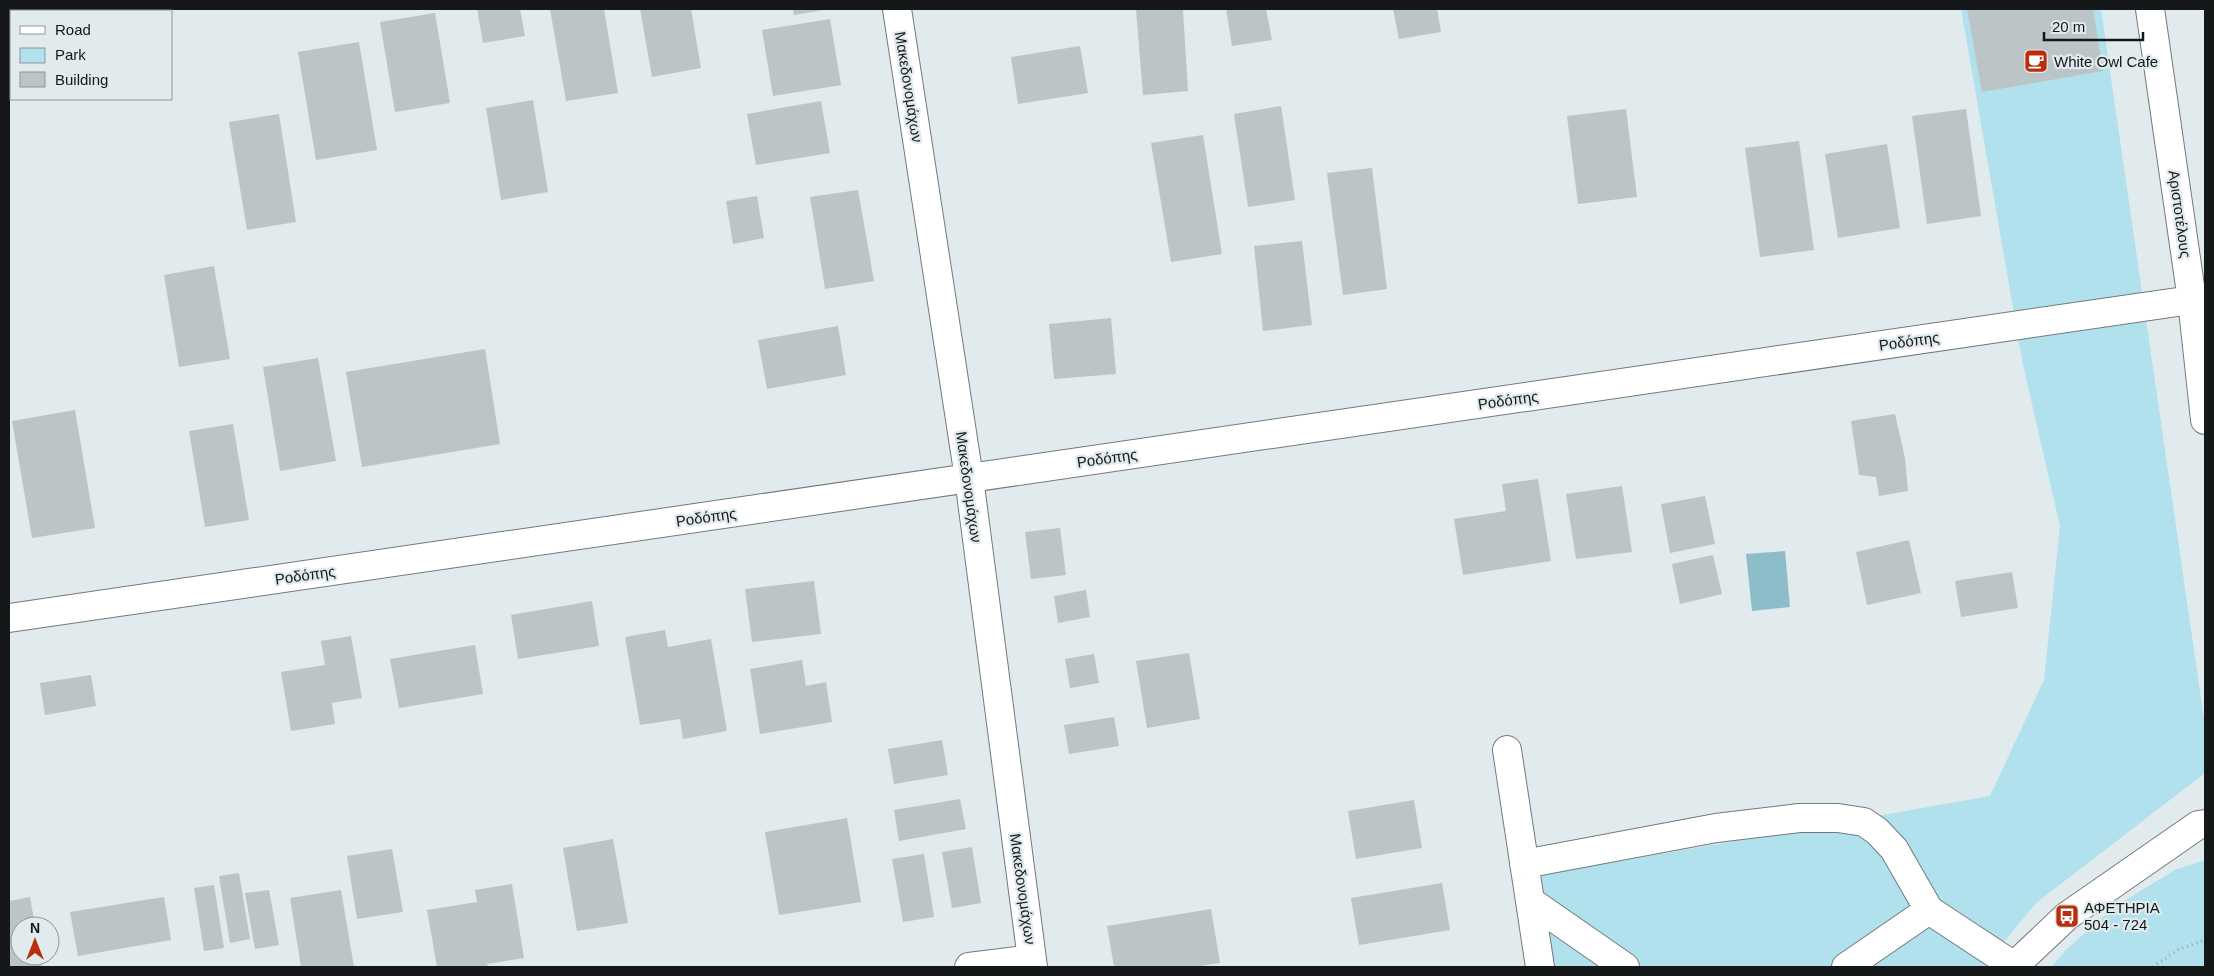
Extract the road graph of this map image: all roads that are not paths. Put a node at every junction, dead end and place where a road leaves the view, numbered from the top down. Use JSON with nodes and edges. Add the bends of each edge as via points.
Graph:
{"nodes":[{"id":1,"x":897,"y":9,"type":"edge"},
{"id":2,"x":2150,"y":9,"type":"edge"},
{"id":3,"x":2199,"y":299,"type":"edge"},
{"id":4,"x":2205,"y":420,"type":"edge"},
{"id":5,"x":969,"y":478,"type":"junction"},
{"id":6,"x":9,"y":618,"type":"edge"},
{"id":7,"x":1507,"y":750,"type":"dead end"},
{"id":8,"x":2205,"y":824,"type":"edge"},
{"id":9,"x":1524,"y":864,"type":"junction"},
{"id":10,"x":1530,"y":901,"type":"junction"},
{"id":11,"x":1929,"y":910,"type":"junction"},
{"id":12,"x":1033,"y":963,"type":"edge"},
{"id":13,"x":2013,"y":966,"type":"edge"},
{"id":14,"x":969,"y":967,"type":"edge"},
{"id":15,"x":1540,"y":967,"type":"edge"},
{"id":16,"x":1626,"y":967,"type":"edge"},
{"id":17,"x":1846,"y":967,"type":"edge"}],
"edges":[{"from":1,"to":5,"type":"street","name":"Μακεδονομάχων"},
{"from":2,"to":3,"type":"street","name":"Αριστοτέλους"},
{"from":3,"to":4,"type":"street","name":"Αριστοτέλους"},
{"from":3,"to":5,"type":"street","name":"Ροδόπης"},
{"from":5,"to":6,"type":"street","name":"Ροδόπης"},
{"from":5,"to":12,"type":"street","name":"Μακεδονομάχων"},
{"from":7,"to":9,"type":"street"},
{"from":8,"to":13,"type":"street","via":[[2198,825],[2067,916]]},
{"from":9,"to":10,"type":"street"},
{"from":9,"to":11,"type":"street","via":[[1716,828],[1799,818],[1838,818],[1864,822],[1878,831],[1894,849]]},
{"from":10,"to":15,"type":"street"},
{"from":10,"to":16,"type":"street"},
{"from":11,"to":13,"type":"street"},
{"from":11,"to":17,"type":"street"},
{"from":12,"to":14,"type":"street"}]}
